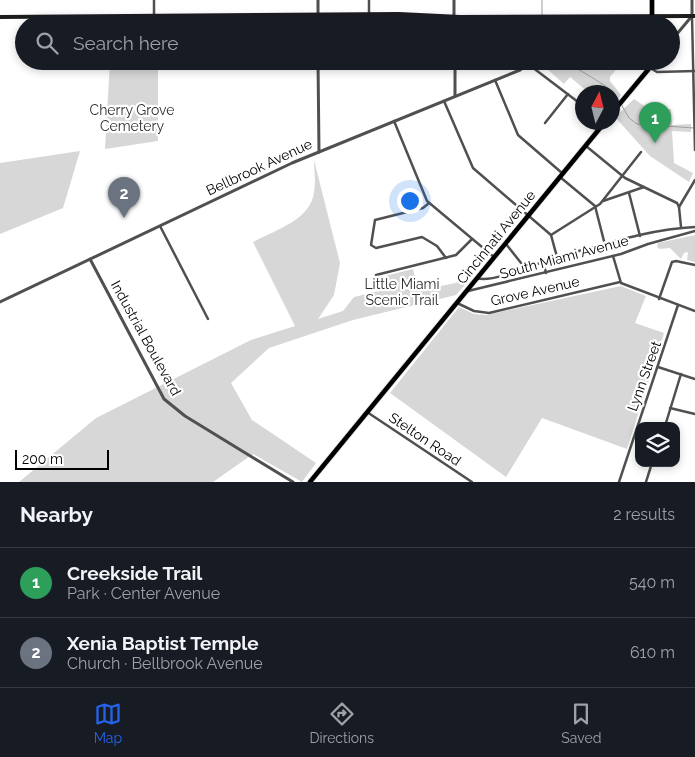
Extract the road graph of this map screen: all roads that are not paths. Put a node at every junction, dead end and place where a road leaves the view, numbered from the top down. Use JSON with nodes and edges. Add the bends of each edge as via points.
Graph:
{"nodes":[{"id":1,"x":154,"y":0,"type":"edge"},
{"id":2,"x":318,"y":0,"type":"edge"},
{"id":3,"x":369,"y":0,"type":"edge"},
{"id":4,"x":454,"y":0,"type":"edge"},
{"id":5,"x":652,"y":0,"type":"edge"},
{"id":6,"x":692,"y":0,"type":"edge"},
{"id":7,"x":369,"y":14,"type":"junction"},
{"id":8,"x":154,"y":15,"type":"edge"},
{"id":9,"x":289,"y":15,"type":"edge"},
{"id":10,"x":318,"y":15,"type":"junction"},
{"id":11,"x":397,"y":15,"type":"edge"},
{"id":12,"x":454,"y":15,"type":"edge"},
{"id":13,"x":652,"y":15,"type":"edge"},
{"id":14,"x":680,"y":16,"type":"edge"},
{"id":15,"x":694,"y":16,"type":"edge"},
{"id":16,"x":0,"y":17,"type":"edge"},
{"id":17,"x":15,"y":17,"type":"edge"},
{"id":18,"x":680,"y":31,"type":"edge"},
{"id":19,"x":694,"y":44,"type":"edge"},
{"id":20,"x":318,"y":70,"type":"edge"},
{"id":21,"x":455,"y":70,"type":"edge"},
{"id":22,"x":516,"y":70,"type":"edge"},
{"id":23,"x":539,"y":70,"type":"edge"},
{"id":24,"x":647,"y":70,"type":"edge"},
{"id":25,"x":656,"y":70,"type":"edge"},
{"id":26,"x":694,"y":71,"type":"edge"},
{"id":27,"x":495,"y":80,"type":"junction"},
{"id":28,"x":568,"y":94,"type":"junction"},
{"id":29,"x":455,"y":96,"type":"junction"},
{"id":30,"x":575,"y":100,"type":"edge"},
{"id":31,"x":444,"y":101,"type":"junction"},
{"id":32,"x":620,"y":104,"type":"edge"},
{"id":33,"x":394,"y":121,"type":"junction"},
{"id":34,"x":545,"y":123,"type":"dead end"},
{"id":35,"x":599,"y":130,"type":"edge"},
{"id":36,"x":694,"y":131,"type":"edge"},
{"id":37,"x":586,"y":146,"type":"junction"},
{"id":38,"x":695,"y":150,"type":"edge"},
{"id":39,"x":319,"y":152,"type":"junction"},
{"id":40,"x":642,"y":152,"type":"dead end"},
{"id":41,"x":561,"y":175,"type":"junction"},
{"id":42,"x":622,"y":176,"type":"junction"},
{"id":43,"x":695,"y":180,"type":"edge"},
{"id":44,"x":644,"y":187,"type":"junction"},
{"id":45,"x":629,"y":193,"type":"junction"},
{"id":46,"x":429,"y":204,"type":"junction"},
{"id":47,"x":600,"y":204,"type":"junction"},
{"id":48,"x":595,"y":206,"type":"junction"},
{"id":49,"x":679,"y":207,"type":"junction"},
{"id":50,"x":528,"y":216,"type":"junction"},
{"id":51,"x":160,"y":226,"type":"junction"},
{"id":52,"x":695,"y":226,"type":"edge"},
{"id":53,"x":681,"y":227,"type":"junction"},
{"id":54,"x":695,"y":231,"type":"edge"},
{"id":55,"x":655,"y":232,"type":"junction"},
{"id":56,"x":551,"y":234,"type":"junction"},
{"id":57,"x":640,"y":236,"type":"junction"},
{"id":58,"x":472,"y":239,"type":"junction"},
{"id":59,"x":658,"y":241,"type":"junction"},
{"id":60,"x":505,"y":244,"type":"junction"},
{"id":61,"x":605,"y":245,"type":"junction"},
{"id":62,"x":613,"y":256,"type":"junction"},
{"id":63,"x":494,"y":257,"type":"junction"},
{"id":64,"x":557,"y":257,"type":"junction"},
{"id":65,"x":446,"y":258,"type":"junction"},
{"id":66,"x":90,"y":259,"type":"junction"},
{"id":67,"x":543,"y":261,"type":"junction"},
{"id":68,"x":695,"y":265,"type":"edge"},
{"id":69,"x":525,"y":268,"type":"junction"},
{"id":70,"x":546,"y":273,"type":"junction"},
{"id":71,"x":376,"y":275,"type":"dead end"},
{"id":72,"x":477,"y":278,"type":"junction"},
{"id":73,"x":620,"y":282,"type":"junction"},
{"id":74,"x":467,"y":290,"type":"junction"},
{"id":75,"x":659,"y":299,"type":"junction"},
{"id":76,"x":0,"y":302,"type":"edge"},
{"id":77,"x":456,"y":302,"type":"junction"},
{"id":78,"x":678,"y":305,"type":"junction"},
{"id":79,"x":695,"y":311,"type":"edge"},
{"id":80,"x":208,"y":319,"type":"dead end"},
{"id":81,"x":658,"y":367,"type":"junction"},
{"id":82,"x":681,"y":374,"type":"junction"},
{"id":83,"x":695,"y":379,"type":"edge"},
{"id":84,"x":695,"y":407,"type":"edge"},
{"id":85,"x":670,"y":408,"type":"junction"},
{"id":86,"x":367,"y":412,"type":"junction"},
{"id":87,"x":694,"y":414,"type":"edge"},
{"id":88,"x":666,"y":422,"type":"edge"},
{"id":89,"x":651,"y":467,"type":"edge"},
{"id":90,"x":293,"y":482,"type":"edge"},
{"id":91,"x":310,"y":482,"type":"edge"},
{"id":92,"x":472,"y":482,"type":"edge"},
{"id":93,"x":619,"y":482,"type":"edge"},
{"id":94,"x":646,"y":482,"type":"edge"}],
"edges":[{"from":1,"to":8,"type":"street"},
{"from":2,"to":10,"type":"street"},
{"from":3,"to":7,"type":"street"},
{"from":4,"to":12,"type":"street"},
{"from":5,"to":13,"type":"highway"},
{"from":6,"to":15,"type":"street"},
{"from":7,"to":10,"type":"main road"},
{"from":7,"to":11,"type":"main road"},
{"from":9,"to":10,"type":"main road"},
{"from":14,"to":15,"type":"main road"},
{"from":15,"to":18,"type":"street"},
{"from":15,"to":19,"type":"street"},
{"from":16,"to":17,"type":"main road"},
{"from":19,"to":26,"type":"street"},
{"from":20,"to":39,"type":"street"},
{"from":21,"to":29,"type":"street"},
{"from":22,"to":27,"type":"street","name":"Bellbrook Avenue"},
{"from":23,"to":28,"type":"street"},
{"from":24,"to":32,"type":"highway"},
{"from":25,"to":26,"type":"street"},
{"from":26,"to":36,"type":"street"},
{"from":27,"to":29,"type":"street","name":"Bellbrook Avenue"},
{"from":27,"to":41,"type":"street","via":[[518,135]]},
{"from":28,"to":30,"type":"street"},
{"from":28,"to":34,"type":"street"},
{"from":29,"to":31,"type":"street","name":"Bellbrook Avenue"},
{"from":31,"to":33,"type":"street","name":"Bellbrook Avenue"},
{"from":31,"to":50,"type":"street","via":[[472,168]]},
{"from":33,"to":39,"type":"street","name":"Bellbrook Avenue"},
{"from":33,"to":46,"type":"street"},
{"from":35,"to":37,"type":"highway","name":"Cincinnati Avenue"},
{"from":36,"to":38,"type":"street"},
{"from":37,"to":41,"type":"highway","name":"Cincinnati Avenue"},
{"from":37,"to":42,"type":"street"},
{"from":39,"to":51,"type":"street","name":"Bellbrook Avenue"},
{"from":40,"to":42,"type":"street"},
{"from":41,"to":48,"type":"street"},
{"from":41,"to":50,"type":"highway","name":"Cincinnati Avenue"},
{"from":42,"to":44,"type":"street"},
{"from":42,"to":47,"type":"street"},
{"from":43,"to":49,"type":"street"},
{"from":44,"to":45,"type":"street"},
{"from":44,"to":49,"type":"street"},
{"from":45,"to":47,"type":"street"},
{"from":45,"to":57,"type":"street"},
{"from":46,"to":58,"type":"street"},
{"from":46,"to":65,"type":"street","via":[[375,220],[370,245],[376,248],[422,237],[438,246]]},
{"from":47,"to":48,"type":"street"},
{"from":48,"to":56,"type":"street"},
{"from":48,"to":61,"type":"street"},
{"from":49,"to":53,"type":"street"},
{"from":50,"to":56,"type":"street"},
{"from":50,"to":60,"type":"highway","name":"Cincinnati Avenue"},
{"from":51,"to":66,"type":"street","name":"Bellbrook Avenue"},
{"from":51,"to":80,"type":"street"},
{"from":52,"to":53,"type":"street"},
{"from":53,"to":55,"type":"street"},
{"from":54,"to":59,"type":"street","name":"South Miami Avenue"},
{"from":55,"to":57,"type":"street"},
{"from":55,"to":59,"type":"street"},
{"from":56,"to":64,"type":"street"},
{"from":57,"to":61,"type":"street"},
{"from":58,"to":63,"type":"street"},
{"from":58,"to":65,"type":"street","via":[[459,254]]},
{"from":59,"to":62,"type":"street","name":"South Miami Avenue"},
{"from":60,"to":63,"type":"highway","name":"Cincinnati Avenue"},
{"from":60,"to":69,"type":"street"},
{"from":61,"to":64,"type":"street"},
{"from":62,"to":70,"type":"street","name":"South Miami Avenue"},
{"from":62,"to":73,"type":"street"},
{"from":63,"to":72,"type":"highway","name":"Cincinnati Avenue"},
{"from":64,"to":67,"type":"street"},
{"from":65,"to":71,"type":"street"},
{"from":66,"to":76,"type":"street","name":"Bellbrook Avenue"},
{"from":66,"to":90,"type":"street","name":"Industrial Boulevard","via":[[168,404]]},
{"from":67,"to":69,"type":"street"},
{"from":67,"to":70,"type":"street"},
{"from":68,"to":75,"type":"street","via":[[672,262]]},
{"from":69,"to":72,"type":"street","via":[[484,280]]},
{"from":70,"to":74,"type":"street","name":"South Miami Avenue","via":[[475,291]]},
{"from":72,"to":74,"type":"highway","name":"Cincinnati Avenue"},
{"from":73,"to":75,"type":"street"},
{"from":73,"to":77,"type":"street","name":"Grove Avenue","via":[[489,313],[474,312]]},
{"from":74,"to":77,"type":"highway","name":"Cincinnati Avenue"},
{"from":75,"to":78,"type":"street"},
{"from":77,"to":86,"type":"highway","name":"Cincinnati Avenue"},
{"from":78,"to":79,"type":"street"},
{"from":78,"to":81,"type":"street","name":"Lynn Street"},
{"from":81,"to":82,"type":"street"},
{"from":81,"to":93,"type":"street","name":"Lynn Street"},
{"from":82,"to":83,"type":"street"},
{"from":82,"to":85,"type":"street"},
{"from":84,"to":87,"type":"street"},
{"from":85,"to":87,"type":"street"},
{"from":85,"to":88,"type":"street"},
{"from":86,"to":91,"type":"highway","name":"Cincinnati Avenue"},
{"from":86,"to":92,"type":"street","name":"Stelton Road"},
{"from":89,"to":94,"type":"street"}]}
